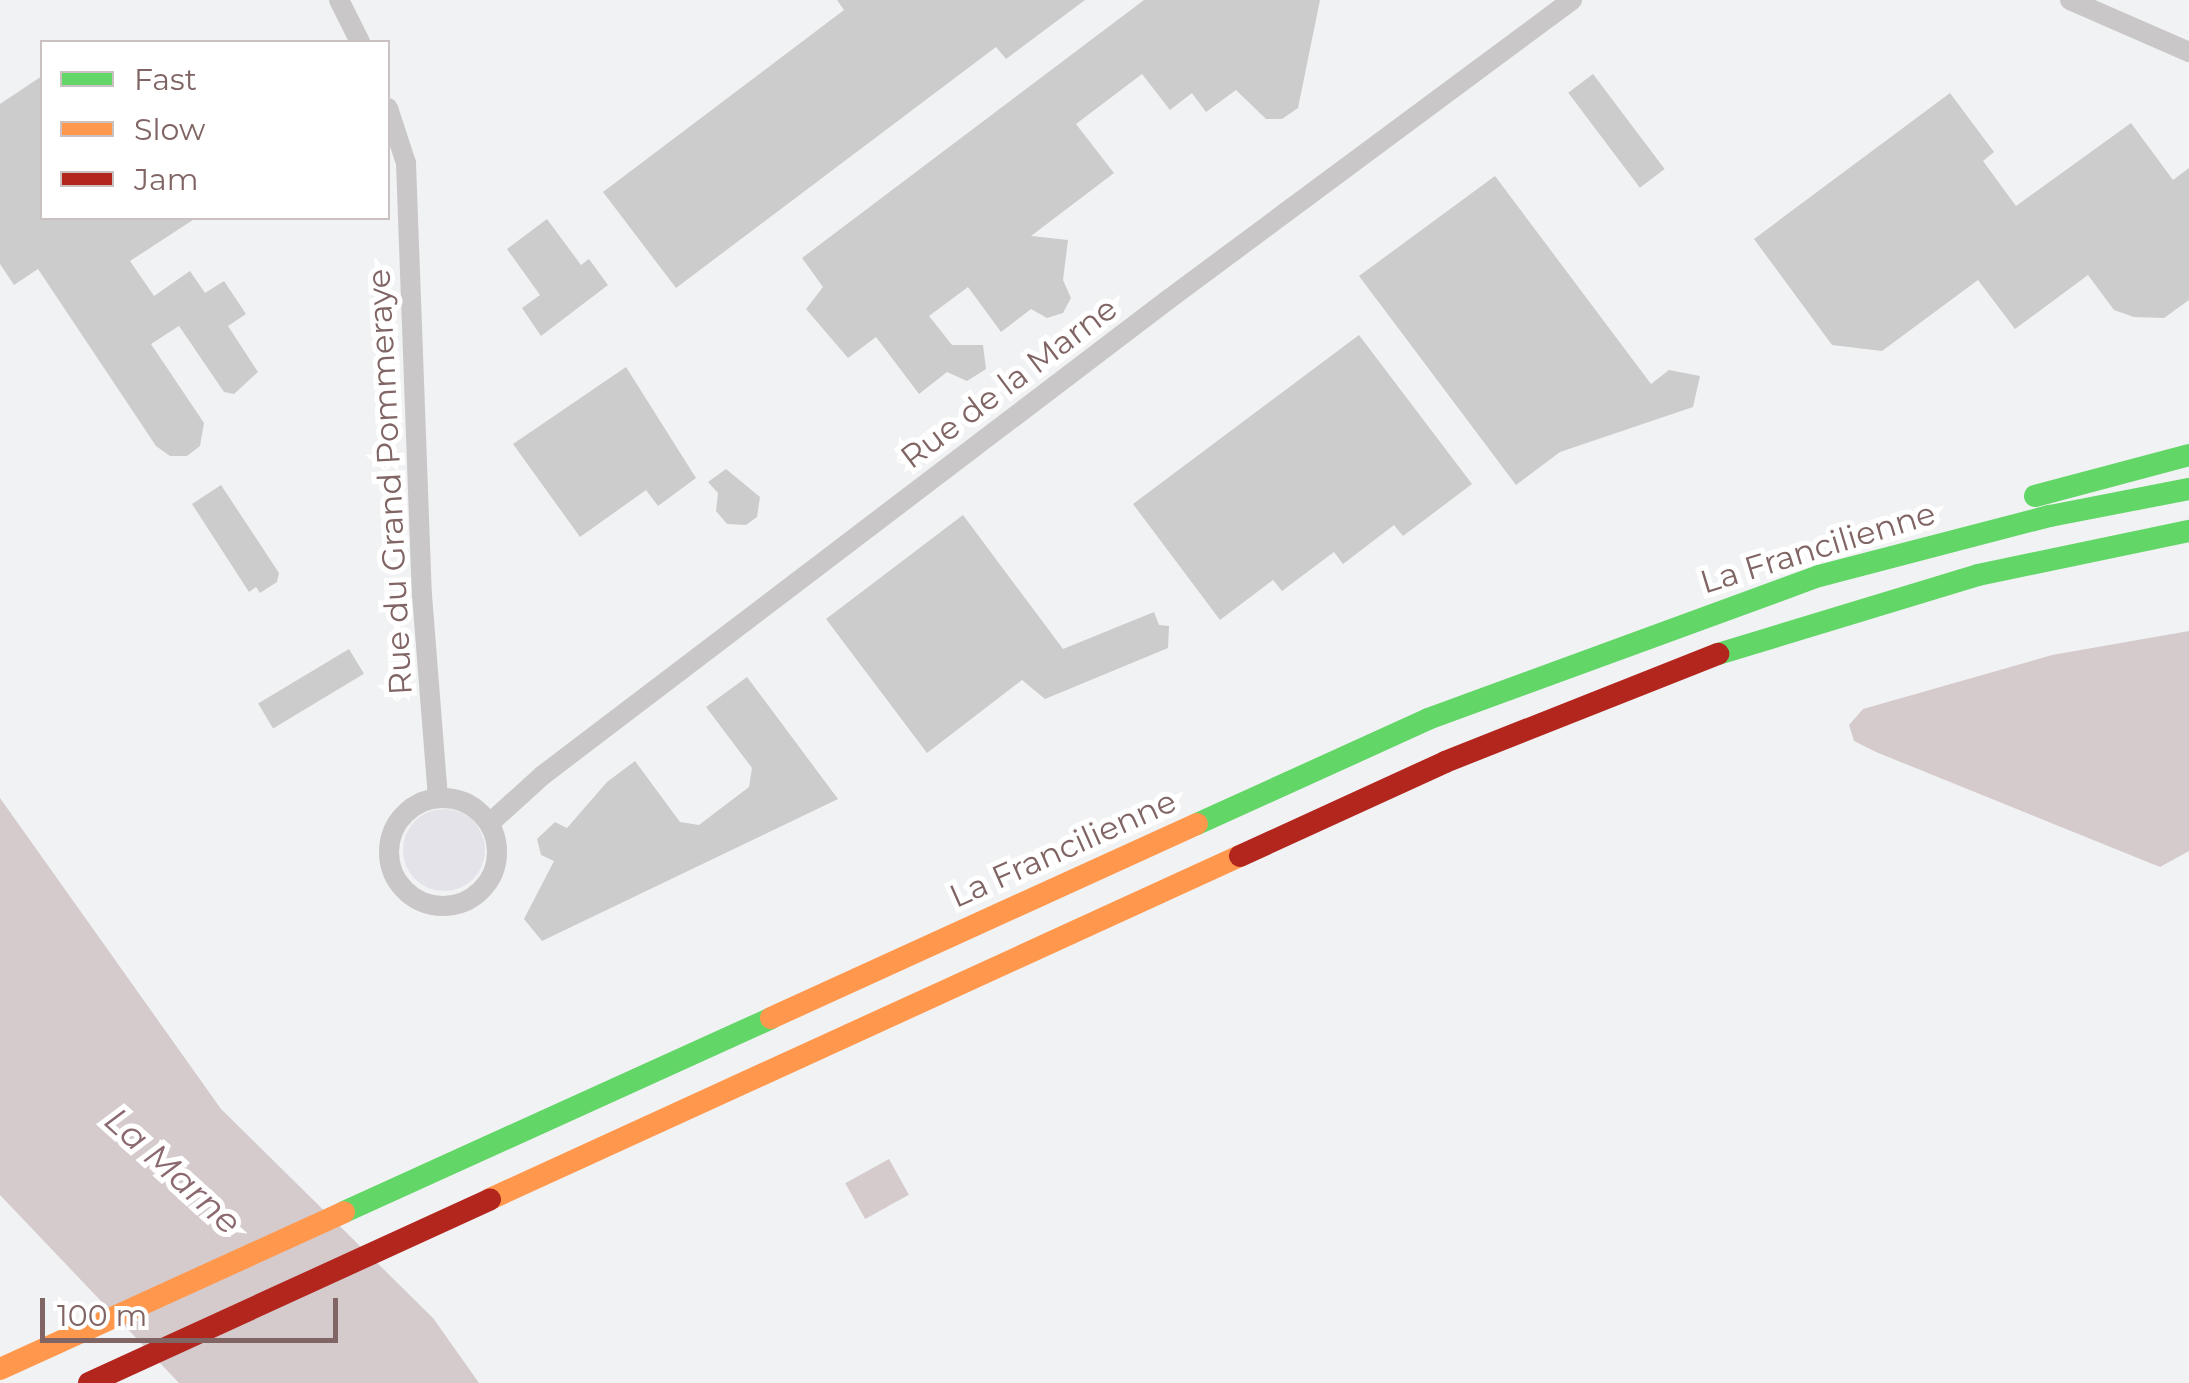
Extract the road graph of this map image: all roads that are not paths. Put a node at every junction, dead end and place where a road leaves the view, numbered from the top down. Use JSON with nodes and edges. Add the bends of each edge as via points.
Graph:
{"nodes":[{"id":1,"x":338,"y":0,"type":"edge"},
{"id":2,"x":1572,"y":0,"type":"edge"},
{"id":3,"x":2070,"y":0,"type":"edge"},
{"id":4,"x":359,"y":40,"type":"edge"},
{"id":5,"x":2189,"y":52,"type":"edge"},
{"id":6,"x":390,"y":114,"type":"edge"},
{"id":7,"x":2189,"y":455,"type":"edge"},
{"id":8,"x":2189,"y":489,"type":"edge"},
{"id":9,"x":2189,"y":531,"type":"edge"},
{"id":10,"x":1942,"y":543,"type":"junction"},
{"id":11,"x":438,"y":797,"type":"junction"},
{"id":12,"x":490,"y":823,"type":"junction"},
{"id":13,"x":0,"y":1369,"type":"edge"},
{"id":14,"x":89,"y":1383,"type":"edge"}],
"edges":[{"from":1,"to":4,"type":"street"},
{"from":2,"to":12,"type":"street","name":"Rue de la Marne","via":[[1137,323],[559,763]]},
{"from":3,"to":5,"type":"street"},
{"from":6,"to":11,"type":"street","name":"Rue du Grand Pommeraye","via":[[406,164],[422,595]]},
{"from":7,"to":10,"type":"highway","via":[[1966,513]]},
{"from":8,"to":10,"type":"highway","name":"La Francilienne"},
{"from":9,"to":14,"type":"highway","via":[[1978,576],[1688,664],[1226,859]]},
{"from":10,"to":13,"type":"highway","name":"La Francilienne","via":[[1819,576],[1428,719]]},
{"from":11,"to":12,"type":"street","via":[[468,803]]},
{"from":11,"to":12,"type":"street","via":[[404,813],[389,847],[390,866],[412,896],[447,906],[481,892],[498,859]]}]}
